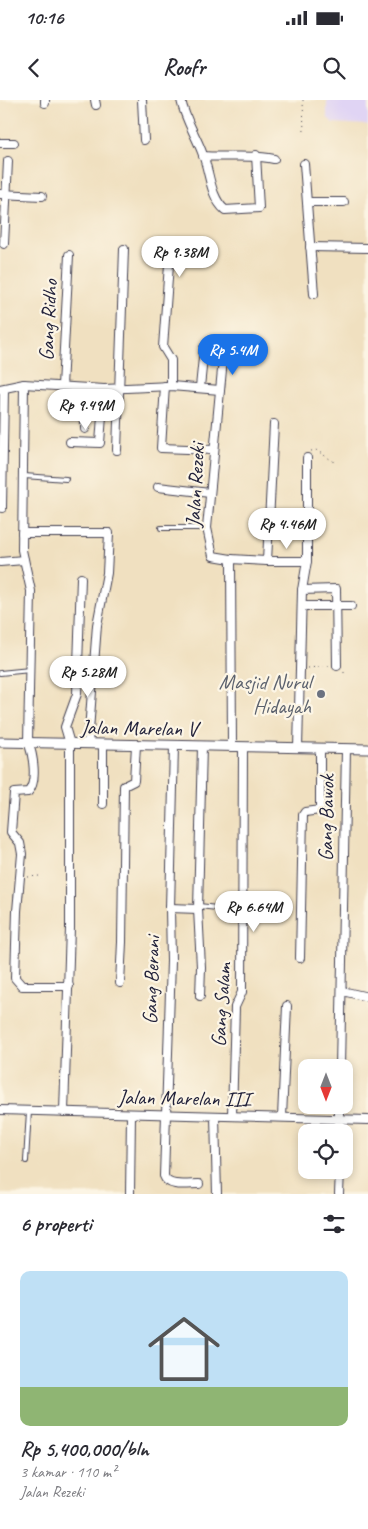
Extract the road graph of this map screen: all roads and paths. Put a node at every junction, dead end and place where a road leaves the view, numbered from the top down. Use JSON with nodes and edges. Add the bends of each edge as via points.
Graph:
{"nodes":[{"id":1,"x":142,"y":100,"type":"edge"},
{"id":2,"x":181,"y":100,"type":"edge"},
{"id":3,"x":303,"y":100,"type":"edge"},
{"id":4,"x":304,"y":133,"type":"dead end"},
{"id":5,"x":144,"y":140,"type":"dead end"},
{"id":6,"x":0,"y":143,"type":"edge"},
{"id":7,"x":14,"y":144,"type":"dead end"},
{"id":8,"x":256,"y":155,"type":"junction"},
{"id":9,"x":204,"y":156,"type":"junction"},
{"id":10,"x":274,"y":159,"type":"dead end"},
{"id":11,"x":8,"y":161,"type":"dead end"},
{"id":12,"x":304,"y":164,"type":"dead end"},
{"id":13,"x":3,"y":194,"type":"edge"},
{"id":14,"x":42,"y":196,"type":"dead end"},
{"id":15,"x":307,"y":202,"type":"junction"},
{"id":16,"x":344,"y":202,"type":"dead end"},
{"id":17,"x":4,"y":244,"type":"dead end"},
{"id":18,"x":310,"y":247,"type":"junction"},
{"id":19,"x":368,"y":248,"type":"edge"},
{"id":20,"x":124,"y":249,"type":"dead end"},
{"id":21,"x":170,"y":251,"type":"dead end"},
{"id":22,"x":69,"y":255,"type":"dead end"},
{"id":23,"x":314,"y":294,"type":"dead end"},
{"id":24,"x":204,"y":348,"type":"dead end"},
{"id":25,"x":223,"y":359,"type":"dead end"},
{"id":26,"x":24,"y":384,"type":"junction"},
{"id":27,"x":62,"y":386,"type":"junction"},
{"id":28,"x":168,"y":386,"type":"junction"},
{"id":29,"x":84,"y":388,"type":"junction"},
{"id":30,"x":200,"y":388,"type":"junction"},
{"id":31,"x":2,"y":389,"type":"edge"},
{"id":32,"x":104,"y":389,"type":"junction"},
{"id":33,"x":118,"y":389,"type":"junction"},
{"id":34,"x":220,"y":390,"type":"junction"},
{"id":35,"x":274,"y":424,"type":"dead end"},
{"id":36,"x":85,"y":429,"type":"dead end"},
{"id":37,"x":70,"y":442,"type":"dead end"},
{"id":38,"x":117,"y":450,"type":"dead end"},
{"id":39,"x":214,"y":450,"type":"junction"},
{"id":40,"x":316,"y":450,"type":"dead end"},
{"id":41,"x":307,"y":458,"type":"dead end"},
{"id":42,"x":336,"y":464,"type":"dead end"},
{"id":43,"x":21,"y":476,"type":"junction"},
{"id":44,"x":66,"y":479,"type":"dead end"},
{"id":45,"x":158,"y":487,"type":"dead end"},
{"id":46,"x":1,"y":493,"type":"edge"},
{"id":47,"x":210,"y":493,"type":"junction"},
{"id":48,"x":2,"y":508,"type":"dead end"},
{"id":49,"x":161,"y":528,"type":"dead end"},
{"id":50,"x":207,"y":528,"type":"junction"},
{"id":51,"x":22,"y":534,"type":"junction"},
{"id":52,"x":230,"y":559,"type":"junction"},
{"id":53,"x":24,"y":560,"type":"junction"},
{"id":54,"x":267,"y":561,"type":"junction"},
{"id":55,"x":307,"y":561,"type":"junction"},
{"id":56,"x":0,"y":562,"type":"edge"},
{"id":57,"x":81,"y":578,"type":"dead end"},
{"id":58,"x":302,"y":590,"type":"junction"},
{"id":59,"x":336,"y":605,"type":"junction"},
{"id":60,"x":302,"y":606,"type":"junction"},
{"id":61,"x":351,"y":606,"type":"dead end"},
{"id":62,"x":337,"y":666,"type":"junction"},
{"id":63,"x":300,"y":668,"type":"junction"},
{"id":64,"x":30,"y":670,"type":"junction"},
{"id":65,"x":0,"y":673,"type":"edge"},
{"id":66,"x":344,"y":677,"type":"dead end"},
{"id":67,"x":0,"y":742,"type":"edge"},
{"id":68,"x":28,"y":742,"type":"junction"},
{"id":69,"x":70,"y":744,"type":"junction"},
{"id":70,"x":88,"y":744,"type":"junction"},
{"id":71,"x":103,"y":744,"type":"junction"},
{"id":72,"x":136,"y":745,"type":"junction"},
{"id":73,"x":174,"y":746,"type":"junction"},
{"id":74,"x":200,"y":746,"type":"junction"},
{"id":75,"x":232,"y":747,"type":"junction"},
{"id":76,"x":243,"y":747,"type":"junction"},
{"id":77,"x":298,"y":748,"type":"junction"},
{"id":78,"x":320,"y":748,"type":"junction"},
{"id":79,"x":346,"y":749,"type":"junction"},
{"id":80,"x":368,"y":749,"type":"edge"},
{"id":81,"x":103,"y":804,"type":"dead end"},
{"id":82,"x":39,"y":876,"type":"dead end"},
{"id":83,"x":19,"y":878,"type":"junction"},
{"id":84,"x":223,"y":905,"type":"dead end"},
{"id":85,"x":243,"y":905,"type":"junction"},
{"id":86,"x":197,"y":906,"type":"junction"},
{"id":87,"x":170,"y":908,"type":"junction"},
{"id":88,"x":216,"y":908,"type":"dead end"},
{"id":89,"x":300,"y":958,"type":"dead end"},
{"id":90,"x":120,"y":984,"type":"dead end"},
{"id":91,"x":69,"y":986,"type":"junction"},
{"id":92,"x":342,"y":991,"type":"junction"},
{"id":93,"x":200,"y":996,"type":"dead end"},
{"id":94,"x":368,"y":997,"type":"edge"},
{"id":95,"x":287,"y":1006,"type":"dead end"},
{"id":96,"x":340,"y":1059,"type":"edge"},
{"id":97,"x":0,"y":1110,"type":"edge"},
{"id":98,"x":29,"y":1111,"type":"junction"},
{"id":99,"x":64,"y":1112,"type":"junction"},
{"id":100,"x":164,"y":1114,"type":"junction"},
{"id":101,"x":339,"y":1114,"type":"edge"},
{"id":102,"x":131,"y":1115,"type":"junction"},
{"id":103,"x":215,"y":1116,"type":"junction"},
{"id":104,"x":232,"y":1116,"type":"junction"},
{"id":105,"x":282,"y":1117,"type":"junction"},
{"id":106,"x":339,"y":1119,"type":"junction"},
{"id":107,"x":368,"y":1120,"type":"edge"},
{"id":108,"x":339,"y":1124,"type":"edge"},
{"id":109,"x":26,"y":1161,"type":"dead end"},
{"id":110,"x":340,"y":1179,"type":"edge"},
{"id":111,"x":199,"y":1184,"type":"dead end"},
{"id":112,"x":130,"y":1194,"type":"edge"},
{"id":113,"x":217,"y":1194,"type":"edge"},
{"id":114,"x":339,"y":1194,"type":"edge"}],
"edges":[{"from":1,"to":5,"type":"street"},
{"from":2,"to":9,"type":"street"},
{"from":3,"to":4,"type":"path"},
{"from":6,"to":7,"type":"street"},
{"from":8,"to":9,"type":"street"},
{"from":8,"to":9,"type":"street","via":[[259,208],[234,210],[225,210],[219,205]]},
{"from":8,"to":10,"type":"street"},
{"from":11,"to":13,"type":"street"},
{"from":12,"to":15,"type":"street"},
{"from":13,"to":14,"type":"street"},
{"from":13,"to":17,"type":"street"},
{"from":15,"to":16,"type":"street"},
{"from":15,"to":18,"type":"street"},
{"from":18,"to":19,"type":"street"},
{"from":18,"to":23,"type":"street"},
{"from":20,"to":33,"type":"street"},
{"from":21,"to":28,"type":"street","via":[[163,347],[171,360]]},
{"from":22,"to":27,"type":"street","name":"Gang Ridho"},
{"from":24,"to":30,"type":"street"},
{"from":25,"to":34,"type":"street","name":"Jalan Rezeki"},
{"from":26,"to":27,"type":"street"},
{"from":26,"to":31,"type":"street"},
{"from":26,"to":43,"type":"street"},
{"from":27,"to":29,"type":"street"},
{"from":28,"to":30,"type":"street"},
{"from":28,"to":33,"type":"street"},
{"from":28,"to":39,"type":"street","via":[[161,448]]},
{"from":29,"to":32,"type":"street"},
{"from":29,"to":36,"type":"street"},
{"from":30,"to":34,"type":"street"},
{"from":31,"to":46,"type":"street"},
{"from":32,"to":33,"type":"street"},
{"from":32,"to":37,"type":"street","via":[[100,443]]},
{"from":33,"to":38,"type":"street"},
{"from":34,"to":39,"type":"street","name":"Jalan Rezeki"},
{"from":35,"to":54,"type":"street"},
{"from":39,"to":47,"type":"street","name":"Jalan Rezeki"},
{"from":40,"to":42,"type":"path"},
{"from":41,"to":55,"type":"street"},
{"from":43,"to":44,"type":"lane"},
{"from":43,"to":51,"type":"street"},
{"from":45,"to":47,"type":"street"},
{"from":46,"to":48,"type":"street"},
{"from":47,"to":50,"type":"street","name":"Jalan Rezeki"},
{"from":49,"to":50,"type":"lane"},
{"from":50,"to":52,"type":"street","name":"Jalan Rezeki","via":[[213,556]]},
{"from":51,"to":53,"type":"street"},
{"from":51,"to":70,"type":"street","via":[[109,533],[97,625]]},
{"from":52,"to":54,"type":"street"},
{"from":52,"to":75,"type":"street"},
{"from":53,"to":56,"type":"street"},
{"from":53,"to":64,"type":"street","via":[[31,591]]},
{"from":54,"to":55,"type":"street"},
{"from":55,"to":58,"type":"street"},
{"from":57,"to":69,"type":"street","via":[[77,694],[65,727]]},
{"from":58,"to":59,"type":"street","via":[[336,589]]},
{"from":58,"to":60,"type":"street"},
{"from":59,"to":60,"type":"street"},
{"from":59,"to":61,"type":"street"},
{"from":59,"to":62,"type":"street"},
{"from":60,"to":63,"type":"street"},
{"from":62,"to":63,"type":"path"},
{"from":62,"to":66,"type":"path","via":[[344,666]]},
{"from":63,"to":77,"type":"street"},
{"from":64,"to":65,"type":"lane"},
{"from":64,"to":68,"type":"street"},
{"from":67,"to":68,"type":"street","name":"Jalan Marelan V"},
{"from":68,"to":69,"type":"street","name":"Jalan Marelan V"},
{"from":68,"to":83,"type":"street","via":[[32,753],[32,785],[28,792],[14,793],[12,798],[10,832],[20,843],[22,854]]},
{"from":69,"to":70,"type":"street","name":"Jalan Marelan V"},
{"from":69,"to":91,"type":"street"},
{"from":70,"to":71,"type":"street","name":"Jalan Marelan V"},
{"from":71,"to":72,"type":"street","name":"Jalan Marelan V"},
{"from":71,"to":81,"type":"street"},
{"from":72,"to":73,"type":"street","name":"Jalan Marelan V"},
{"from":72,"to":90,"type":"street","via":[[134,781],[124,786]]},
{"from":73,"to":74,"type":"street","name":"Jalan Marelan V"},
{"from":73,"to":87,"type":"street","name":"Gang Berani"},
{"from":74,"to":75,"type":"street","name":"Jalan Marelan V"},
{"from":74,"to":86,"type":"street"},
{"from":75,"to":76,"type":"street","name":"Jalan Marelan V"},
{"from":76,"to":77,"type":"street","name":"Jalan Marelan V"},
{"from":76,"to":85,"type":"street","name":"Gang Salam"},
{"from":77,"to":78,"type":"street","name":"Jalan Marelan V"},
{"from":78,"to":79,"type":"street","name":"Jalan Marelan V"},
{"from":78,"to":89,"type":"street","via":[[320,810],[302,815]]},
{"from":79,"to":80,"type":"street","name":"Jalan Marelan V"},
{"from":79,"to":92,"type":"street","name":"Gang Bawok"},
{"from":82,"to":83,"type":"path"},
{"from":83,"to":91,"type":"street","via":[[14,957],[16,982],[25,987]]},
{"from":84,"to":85,"type":"lane"},
{"from":85,"to":104,"type":"street","name":"Gang Salam","via":[[242,992],[235,1007]]},
{"from":86,"to":87,"type":"street"},
{"from":86,"to":88,"type":"lane"},
{"from":86,"to":93,"type":"street"},
{"from":87,"to":100,"type":"street","name":"Gang Berani"},
{"from":91,"to":99,"type":"street"},
{"from":92,"to":94,"type":"street"},
{"from":92,"to":96,"type":"street","name":"Gang Bawok"},
{"from":95,"to":105,"type":"street"},
{"from":97,"to":98,"type":"street","name":"Jalan Marelan III"},
{"from":98,"to":99,"type":"street","name":"Jalan Marelan III"},
{"from":98,"to":109,"type":"lane"},
{"from":99,"to":102,"type":"street","name":"Jalan Marelan III"},
{"from":100,"to":102,"type":"street","name":"Jalan Marelan III"},
{"from":100,"to":103,"type":"street","name":"Jalan Marelan III"},
{"from":100,"to":111,"type":"street","name":"Gang Berani","via":[[165,1180],[171,1184]]},
{"from":101,"to":106,"type":"street"},
{"from":102,"to":112,"type":"street"},
{"from":103,"to":104,"type":"street","name":"Jalan Marelan III"},
{"from":103,"to":113,"type":"street"},
{"from":104,"to":105,"type":"street","name":"Jalan Marelan III"},
{"from":105,"to":106,"type":"street","name":"Jalan Marelan III"},
{"from":106,"to":107,"type":"street","name":"Jalan Marelan III"},
{"from":106,"to":108,"type":"street"},
{"from":110,"to":114,"type":"street"}]}
